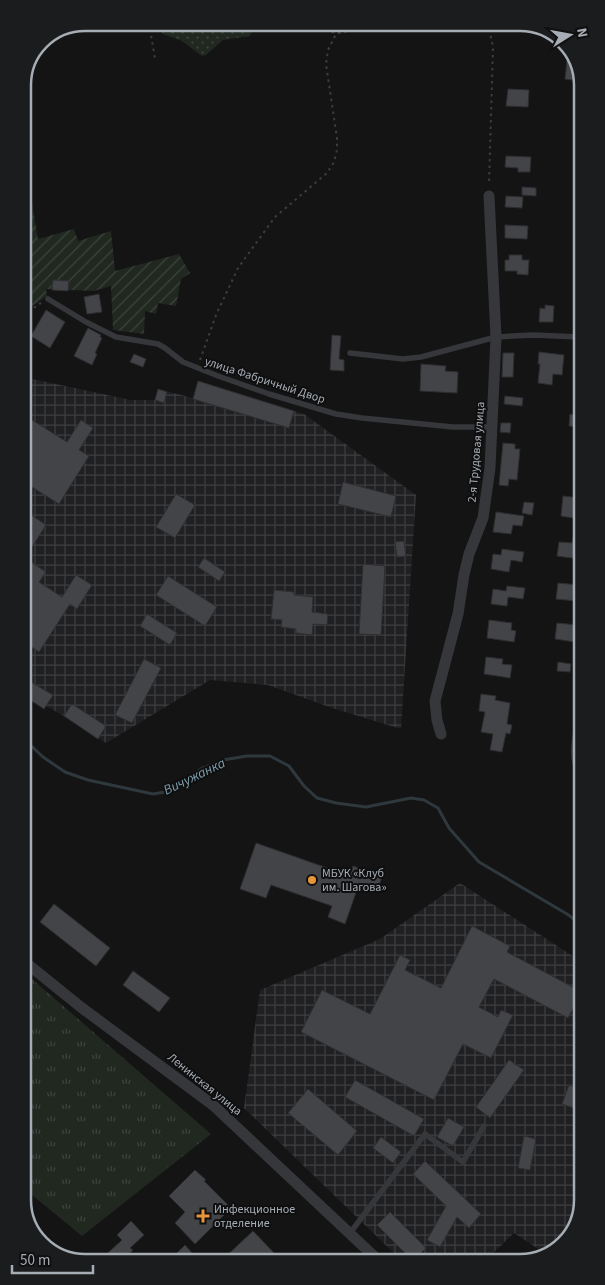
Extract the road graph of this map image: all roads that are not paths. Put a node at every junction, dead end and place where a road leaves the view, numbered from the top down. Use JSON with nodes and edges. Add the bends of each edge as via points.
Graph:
{"nodes":[{"id":1,"x":489,"y":196,"type":"road end"},
{"id":2,"x":48,"y":299,"type":"road end"},
{"id":3,"x":496,"y":337,"type":"junction"},
{"id":4,"x":574,"y":337,"type":"edge"},
{"id":5,"x":350,"y":353,"type":"dead end"},
{"id":6,"x":492,"y":427,"type":"junction"},
{"id":7,"x":441,"y":734,"type":"dead end"},
{"id":8,"x":31,"y":967,"type":"edge"},
{"id":9,"x":484,"y":1126,"type":"dead end"},
{"id":10,"x":350,"y":1233,"type":"junction"},
{"id":11,"x":372,"y":1254,"type":"edge"}],
"edges":[{"from":1,"to":3,"type":"street","name":"2-я Трудовая улица"},
{"from":2,"to":6,"type":"lane","name":"улица Фабричный Двор","via":[[116,337],[158,344],[183,362],[198,368],[336,414]]},
{"from":3,"to":4,"type":"lane"},
{"from":3,"to":5,"type":"lane","via":[[403,359]]},
{"from":3,"to":6,"type":"street","name":"2-я Трудовая улица"},
{"from":6,"to":7,"type":"street","name":"2-я Трудовая улица","via":[[483,518],[469,554],[458,614],[435,701]]},
{"from":8,"to":10,"type":"street","name":"Ленинская улица","via":[[213,1105]]},
{"from":9,"to":10,"type":"lane","via":[[463,1162],[425,1134]]},
{"from":10,"to":11,"type":"street","name":"Ленинская улица"}]}
